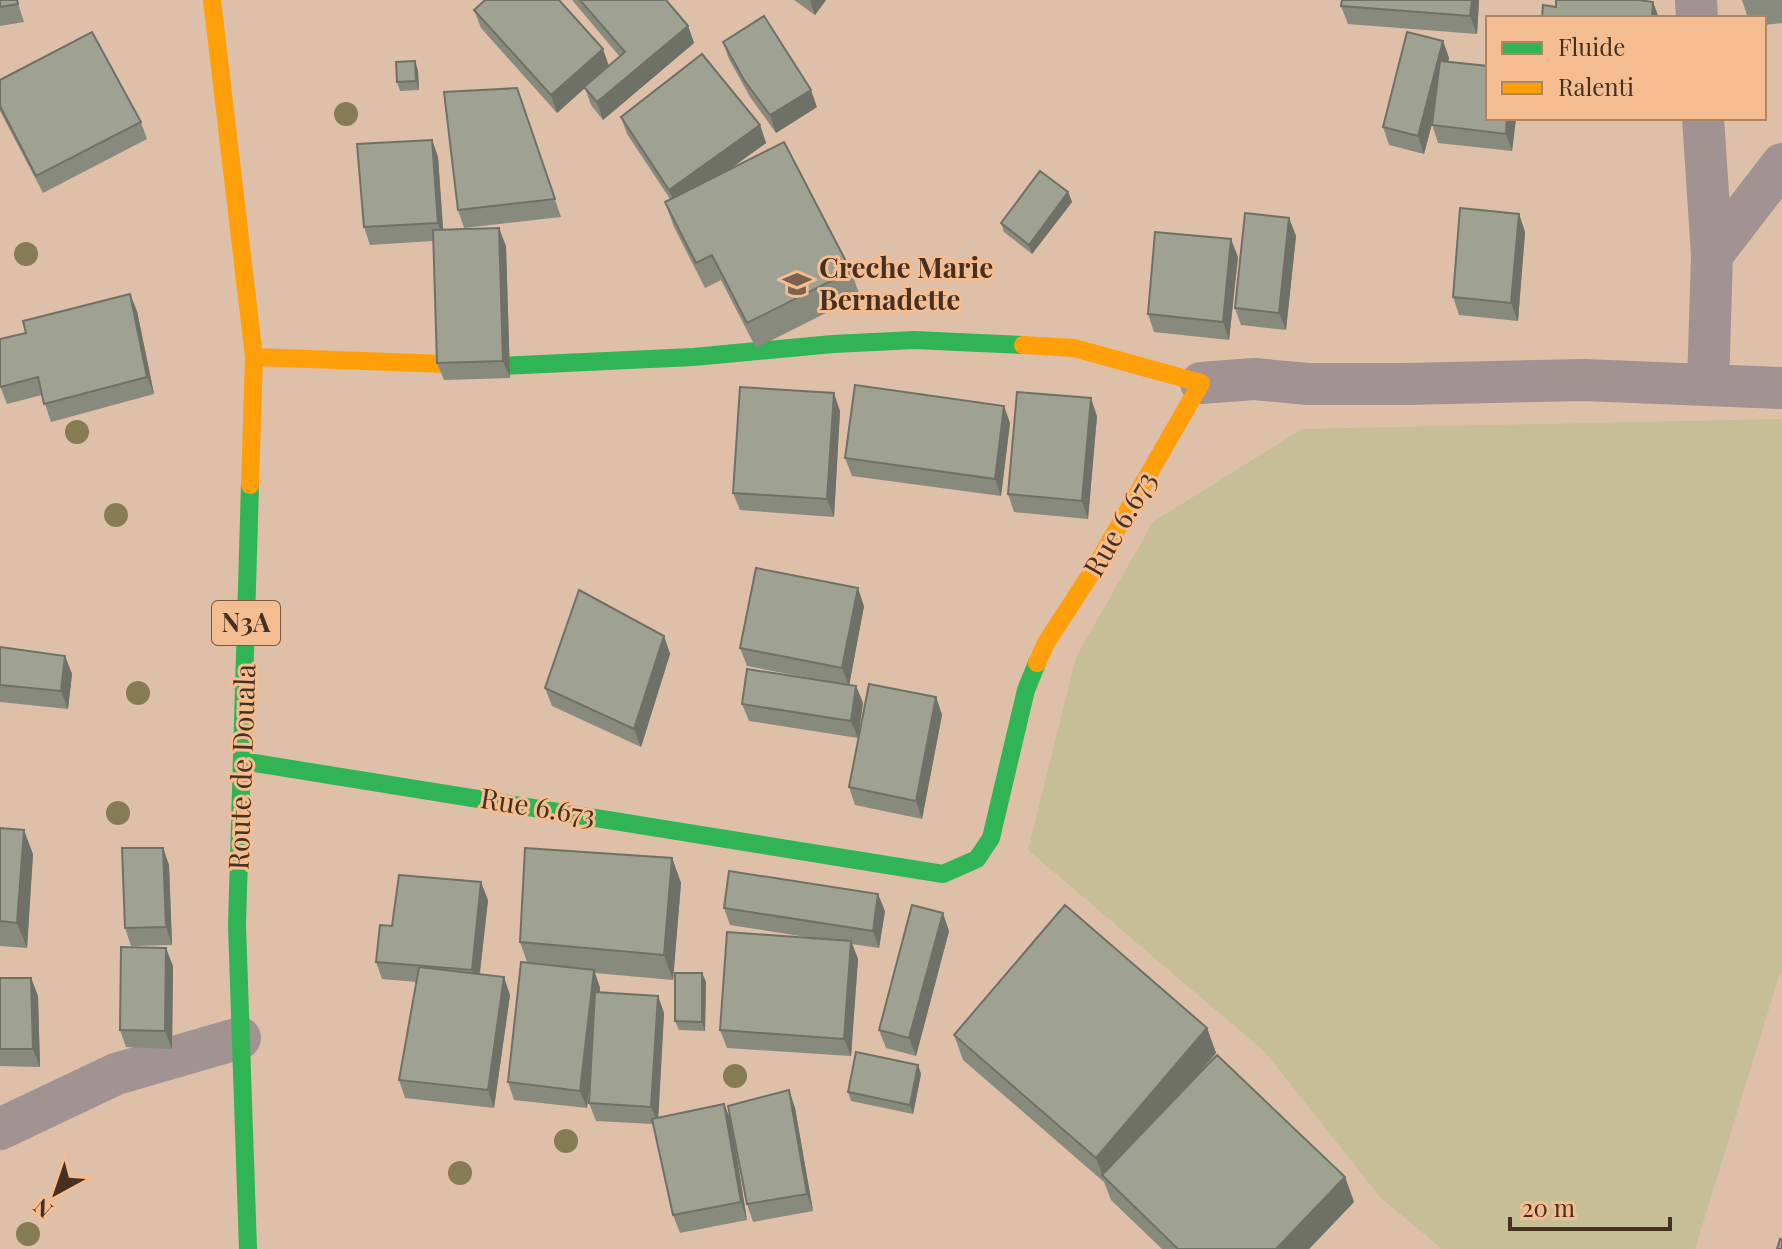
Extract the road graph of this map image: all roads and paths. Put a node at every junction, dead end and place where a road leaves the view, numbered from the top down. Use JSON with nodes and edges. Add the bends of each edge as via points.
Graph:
{"nodes":[{"id":1,"x":212,"y":0,"type":"edge"},
{"id":2,"x":1703,"y":120,"type":"edge"},
{"id":3,"x":1782,"y":164,"type":"edge"},
{"id":4,"x":1712,"y":255,"type":"junction"},
{"id":5,"x":254,"y":357,"type":"junction"},
{"id":6,"x":1201,"y":383,"type":"junction"},
{"id":7,"x":1708,"y":385,"type":"junction"},
{"id":8,"x":1782,"y":388,"type":"edge"},
{"id":9,"x":242,"y":761,"type":"junction"},
{"id":10,"x":240,"y":1038,"type":"junction"},
{"id":11,"x":0,"y":1129,"type":"edge"},
{"id":12,"x":248,"y":1249,"type":"edge"}],
"edges":[{"from":1,"to":5,"type":"main road","name":"Route de Douala","number":"N3A"},
{"from":2,"to":4,"type":"street"},
{"from":3,"to":4,"type":"street"},
{"from":4,"to":7,"type":"street"},
{"from":5,"to":6,"type":"main road","via":[[487,367],[914,340],[1074,348]]},
{"from":5,"to":9,"type":"main road","name":"Route de Douala","number":"N3A"},
{"from":6,"to":7,"type":"street","via":[[1584,380]]},
{"from":6,"to":9,"type":"main road","name":"Rue 6.673","via":[[1046,643],[1026,690],[991,838],[977,859],[943,874]]},
{"from":7,"to":8,"type":"street"},
{"from":9,"to":10,"type":"main road","name":"Route de Douala","number":"N3A"},
{"from":10,"to":11,"type":"street","via":[[116,1074]]},
{"from":10,"to":12,"type":"main road","name":"Route de Douala","number":"N3A"}]}
